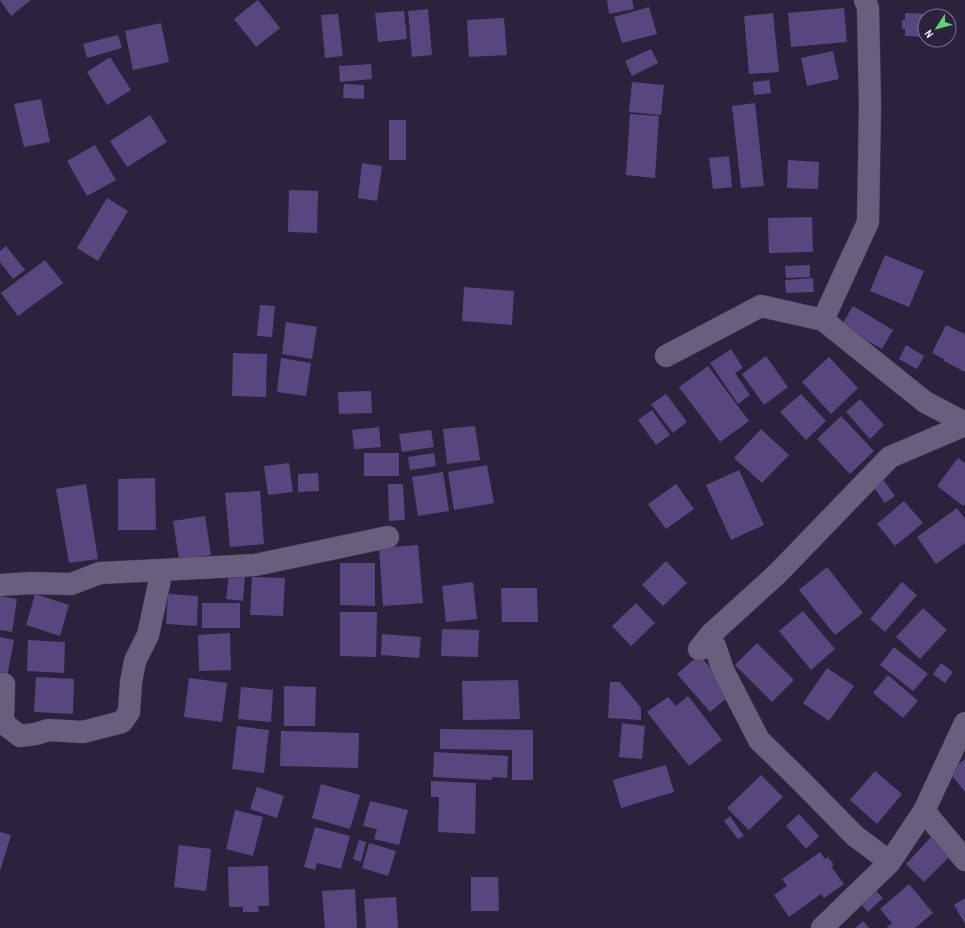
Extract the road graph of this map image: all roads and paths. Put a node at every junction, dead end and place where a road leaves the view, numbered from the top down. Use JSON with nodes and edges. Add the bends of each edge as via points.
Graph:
{"nodes":[{"id":1,"x":864,"y":0,"type":"edge"},
{"id":2,"x":823,"y":320,"type":"junction"},
{"id":3,"x":666,"y":356,"type":"dead end"},
{"id":4,"x":965,"y":424,"type":"edge"},
{"id":5,"x":388,"y":537,"type":"dead end"},
{"id":6,"x":162,"y":570,"type":"junction"},
{"id":7,"x":0,"y":585,"type":"edge"},
{"id":8,"x":0,"y":684,"type":"edge"},
{"id":9,"x":965,"y":723,"type":"edge"},
{"id":10,"x":924,"y":811,"type":"junction"},
{"id":11,"x":965,"y":860,"type":"edge"},
{"id":12,"x":890,"y":862,"type":"junction"},
{"id":13,"x":822,"y":928,"type":"edge"}],
"edges":[{"from":1,"to":2,"type":"street","via":[[868,8],[870,106],[868,222]]},
{"from":2,"to":3,"type":"street","via":[[761,306]]},
{"from":2,"to":4,"type":"street","via":[[926,402]]},
{"from":4,"to":12,"type":"street","via":[[890,457],[778,573],[710,635],[699,649],[715,646],[723,670],[758,740],[856,836]]},
{"from":5,"to":6,"type":"street","via":[[255,565]]},
{"from":6,"to":7,"type":"street","via":[[100,573],[71,584]]},
{"from":6,"to":8,"type":"street","via":[[148,635],[135,661],[129,712],[122,722],[83,732],[48,730],[20,736],[3,723],[4,684]]},
{"from":9,"to":10,"type":"street"},
{"from":10,"to":11,"type":"street"},
{"from":10,"to":12,"type":"street"},
{"from":12,"to":13,"type":"street"}]}
